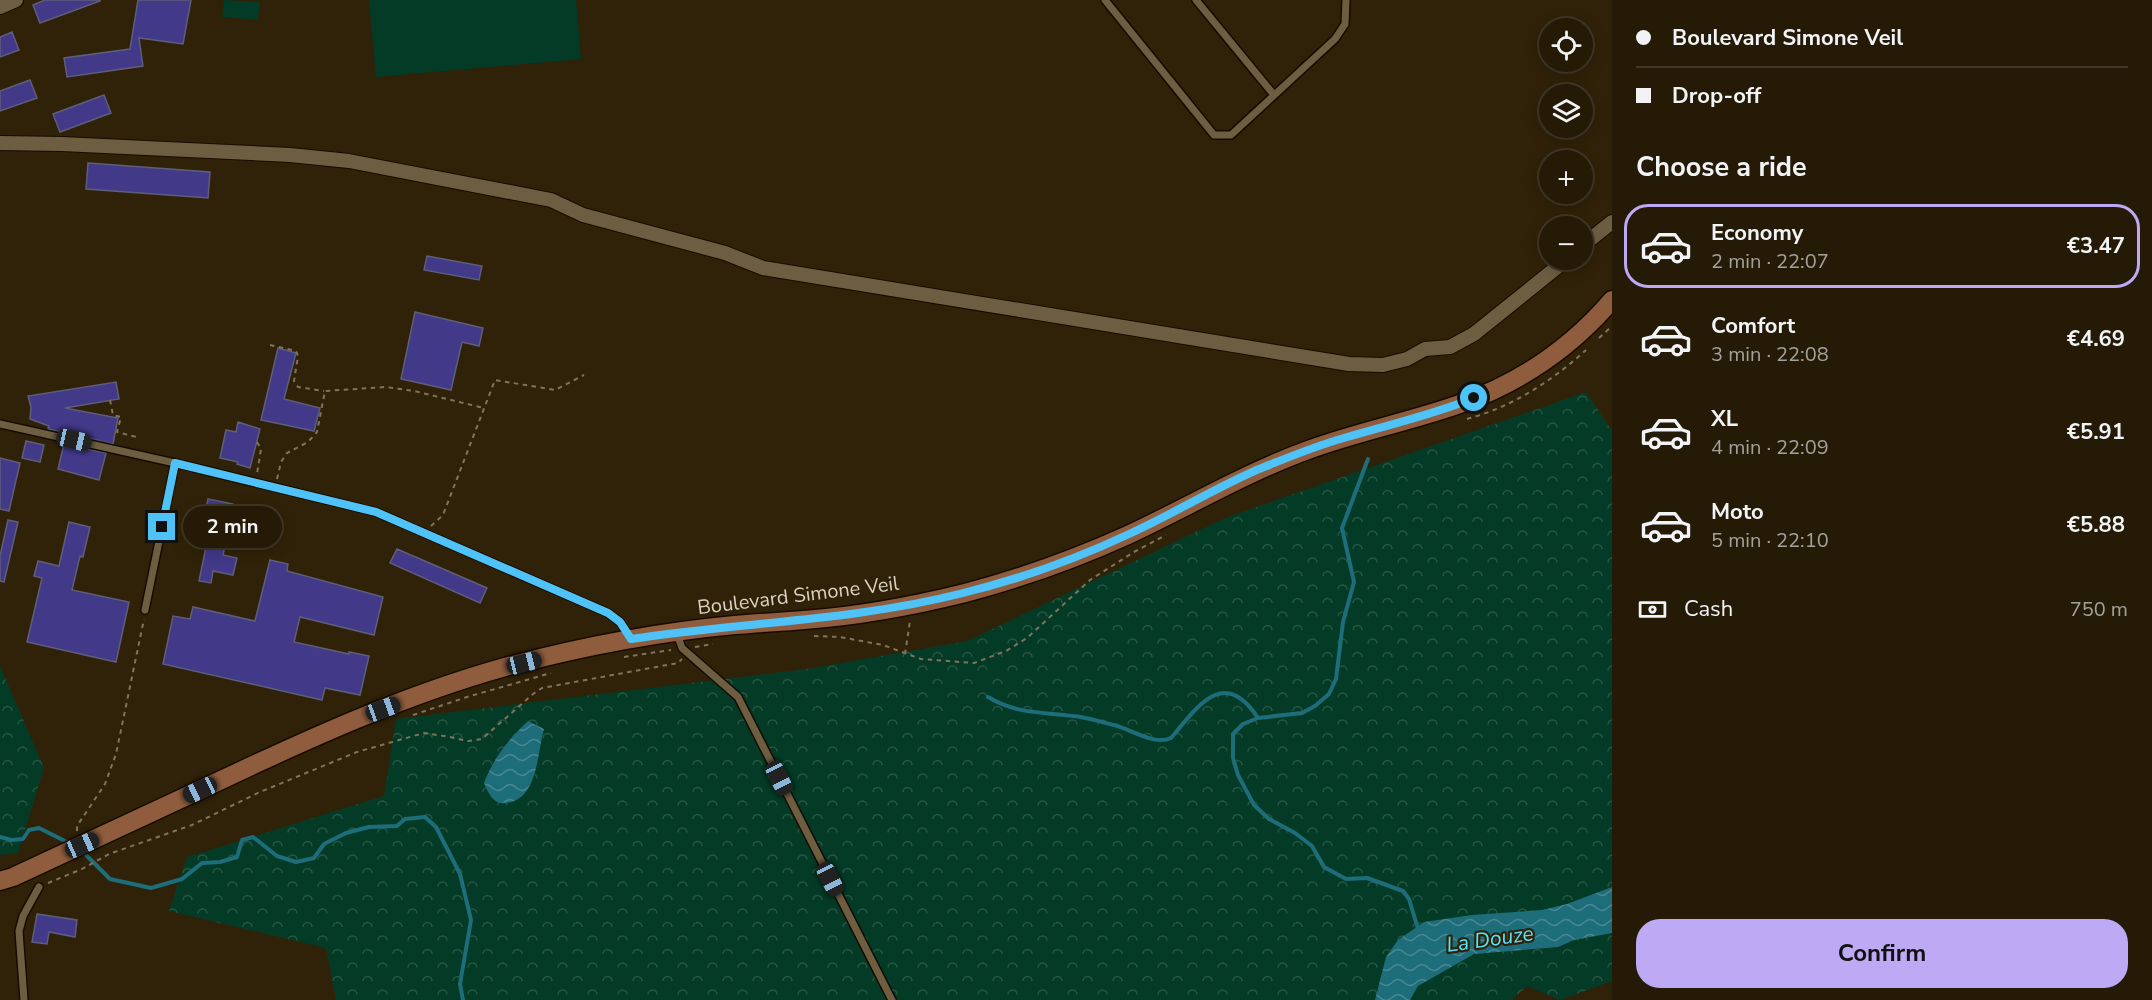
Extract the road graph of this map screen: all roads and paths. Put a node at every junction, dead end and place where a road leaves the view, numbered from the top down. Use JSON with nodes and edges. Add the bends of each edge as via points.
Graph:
{"nodes":[{"id":1,"x":16,"y":0,"type":"edge"},
{"id":2,"x":1105,"y":0,"type":"edge"},
{"id":3,"x":1196,"y":0,"type":"edge"},
{"id":4,"x":1346,"y":0,"type":"edge"},
{"id":5,"x":0,"y":7,"type":"edge"},
{"id":6,"x":1274,"y":95,"type":"junction"},
{"id":7,"x":0,"y":143,"type":"edge"},
{"id":8,"x":1612,"y":222,"type":"edge"},
{"id":9,"x":1593,"y":237,"type":"edge"},
{"id":10,"x":1554,"y":270,"type":"edge"},
{"id":11,"x":1612,"y":300,"type":"edge"},
{"id":12,"x":270,"y":345,"type":"dead end"},
{"id":13,"x":584,"y":375,"type":"dead end"},
{"id":14,"x":325,"y":391,"type":"junction"},
{"id":15,"x":110,"y":400,"type":"dead end"},
{"id":16,"x":484,"y":408,"type":"junction"},
{"id":17,"x":0,"y":424,"type":"edge"},
{"id":18,"x":140,"y":438,"type":"dead end"},
{"id":19,"x":256,"y":442,"type":"dead end"},
{"id":20,"x":175,"y":463,"type":"junction"},
{"id":21,"x":255,"y":483,"type":"junction"},
{"id":22,"x":274,"y":487,"type":"junction"},
{"id":23,"x":417,"y":530,"type":"junction"},
{"id":24,"x":913,"y":604,"type":"junction"},
{"id":25,"x":146,"y":610,"type":"joint"},
{"id":26,"x":631,"y":639,"type":"junction"},
{"id":27,"x":679,"y":640,"type":"junction"},
{"id":28,"x":905,"y":654,"type":"dead end"},
{"id":29,"x":82,"y":845,"type":"junction"},
{"id":30,"x":0,"y":881,"type":"edge"},
{"id":31,"x":39,"y":887,"type":"joint"},
{"id":32,"x":24,"y":1000,"type":"edge"},
{"id":33,"x":892,"y":1000,"type":"edge"}],
"edges":[{"from":1,"to":5,"type":"street"},
{"from":2,"to":6,"type":"lane","via":[[1214,135],[1230,135]]},
{"from":3,"to":6,"type":"lane"},
{"from":4,"to":6,"type":"lane","via":[[1345,24],[1335,39]]},
{"from":7,"to":10,"type":"street","via":[[291,155],[349,161],[551,200],[583,215],[763,268],[1349,363],[1383,364],[1407,359],[1425,349],[1450,347],[1474,334]]},
{"from":8,"to":9,"type":"street"},
{"from":11,"to":24,"type":"main road","name":"Boulevard Simone Veil","via":[[1557,353],[1492,391],[1276,462],[1131,533],[1031,574]]},
{"from":12,"to":14,"type":"path","via":[[296,351],[294,381],[298,387]]},
{"from":13,"to":16,"type":"path","via":[[555,390],[495,380]]},
{"from":14,"to":16,"type":"path","via":[[386,387]]},
{"from":14,"to":22,"type":"path","via":[[317,432],[308,442],[287,453]]},
{"from":15,"to":18,"type":"path","via":[[112,415],[121,417],[117,432]]},
{"from":16,"to":23,"type":"path","via":[[443,515],[432,525]]},
{"from":17,"to":20,"type":"lane"},
{"from":19,"to":21,"type":"path","via":[[261,449]]},
{"from":20,"to":21,"type":"lane"},
{"from":20,"to":25,"type":"lane"},
{"from":21,"to":22,"type":"lane"},
{"from":22,"to":23,"type":"lane","via":[[376,512]]},
{"from":23,"to":26,"type":"lane","via":[[608,613],[620,622]]},
{"from":24,"to":27,"type":"main road","name":"Boulevard Simone Veil","via":[[808,620],[735,625]]},
{"from":24,"to":28,"type":"path"},
{"from":25,"to":29,"type":"path","via":[[116,754],[105,784],[77,826]]},
{"from":26,"to":27,"type":"main road","name":"Boulevard Simone Veil"},
{"from":26,"to":29,"type":"main road","name":"Boulevard Simone Veil","via":[[503,668],[383,709]]},
{"from":27,"to":31,"type":"path","via":[[684,656],[678,663],[542,688],[482,739],[468,741],[424,734],[357,752],[192,825],[109,854]]},
{"from":27,"to":33,"type":"lane","via":[[738,697]]},
{"from":29,"to":30,"type":"main road","name":"Boulevard Simone Veil"},
{"from":31,"to":32,"type":"lane","via":[[19,931]]}]}
